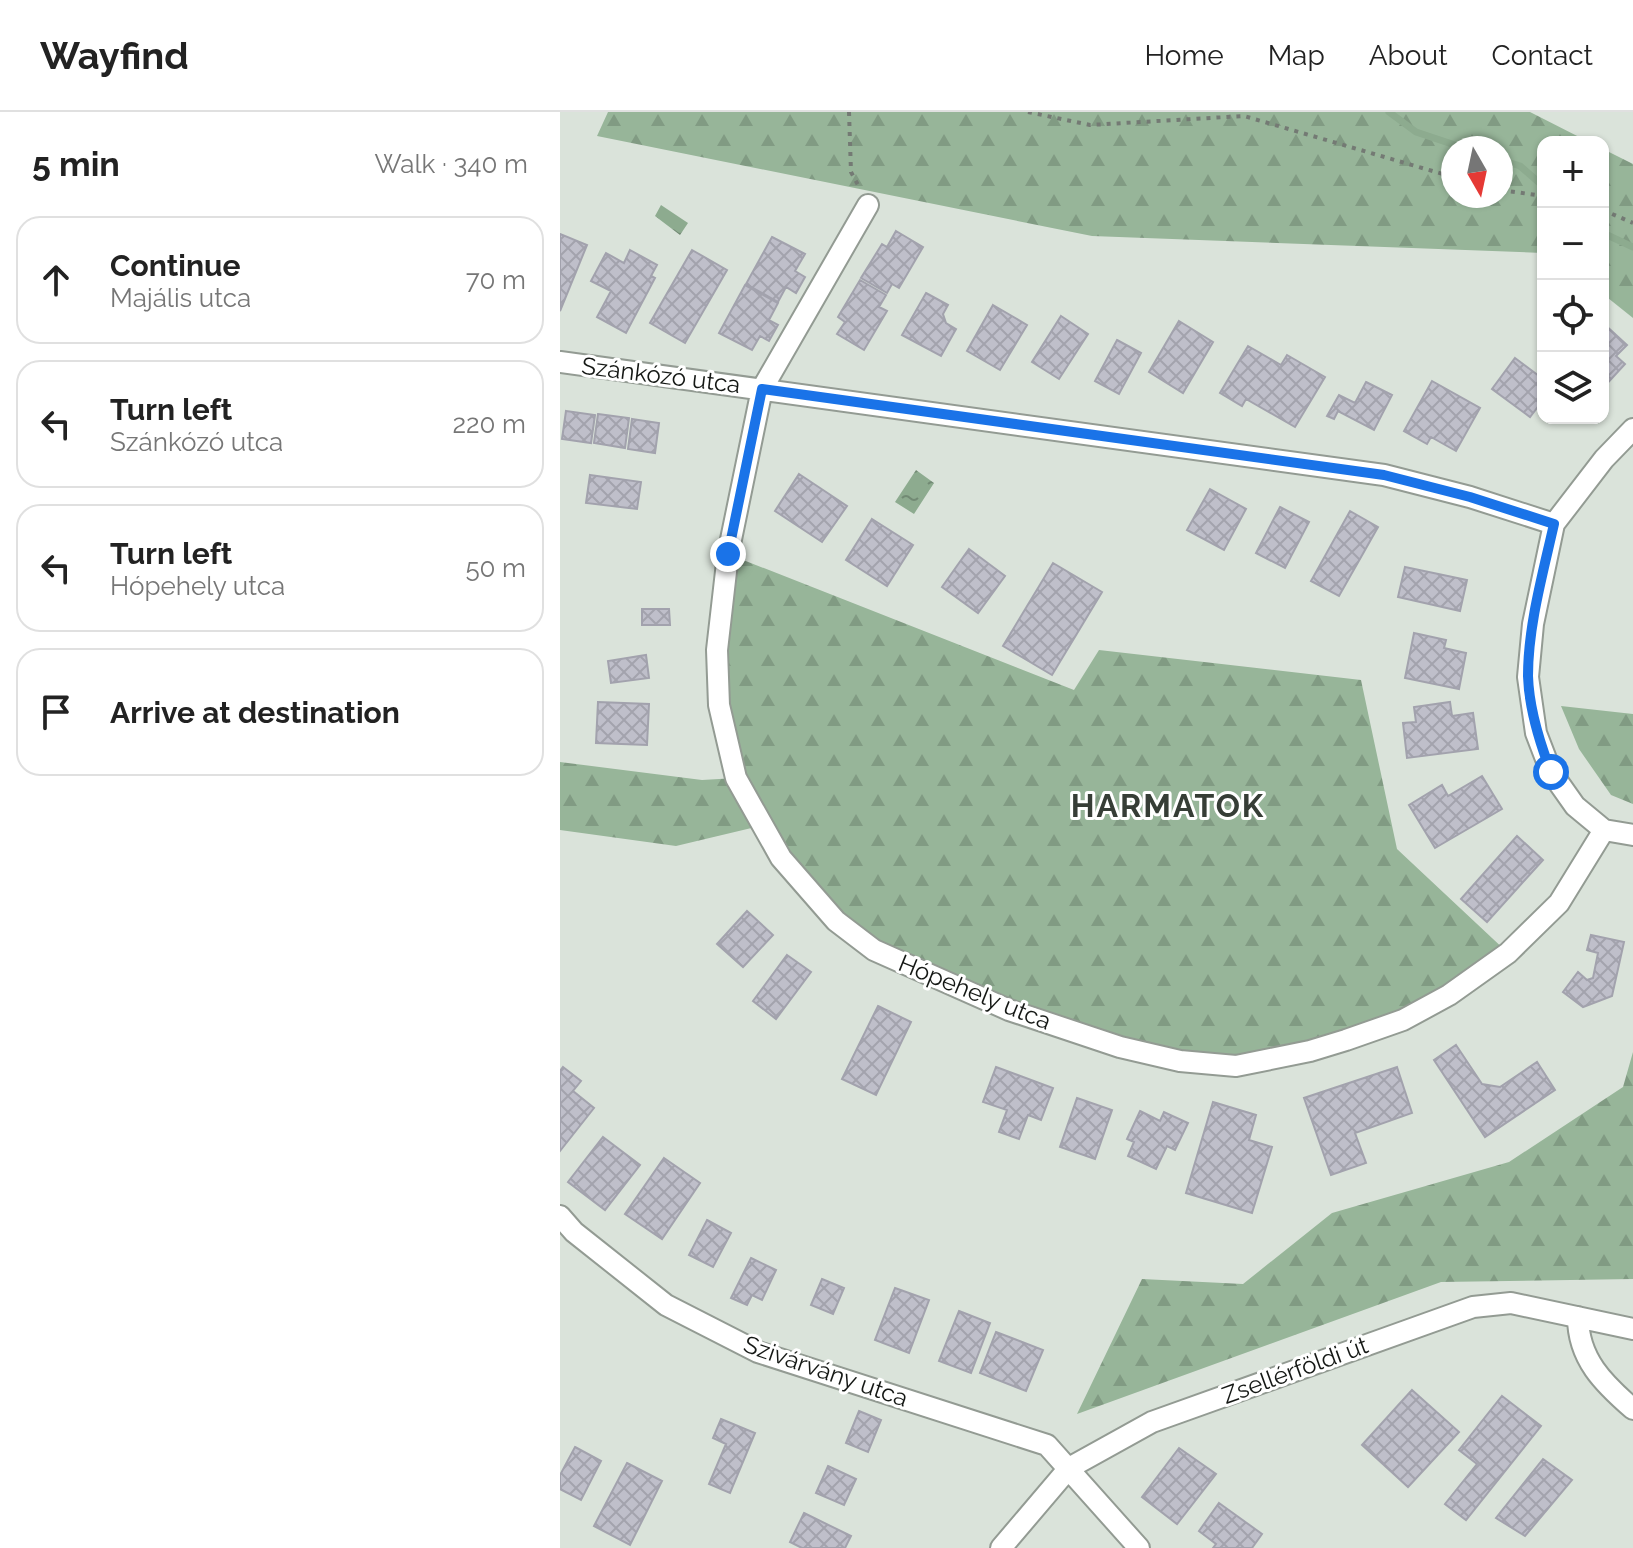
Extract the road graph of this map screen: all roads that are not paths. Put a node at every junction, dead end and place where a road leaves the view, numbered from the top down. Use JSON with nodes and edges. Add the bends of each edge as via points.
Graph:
{"nodes":[{"id":1,"x":868,"y":205,"type":"road end"},
{"id":2,"x":560,"y":362,"type":"edge"},
{"id":3,"x":762,"y":389,"type":"junction"},
{"id":4,"x":1633,"y":429,"type":"edge"},
{"id":5,"x":1554,"y":524,"type":"junction"},
{"id":6,"x":1604,"y":830,"type":"junction"},
{"id":7,"x":1633,"y":835,"type":"edge"},
{"id":8,"x":560,"y":1216,"type":"edge"},
{"id":9,"x":1578,"y":1317,"type":"junction"},
{"id":10,"x":1633,"y":1329,"type":"edge"},
{"id":11,"x":1633,"y":1409,"type":"edge"},
{"id":12,"x":1069,"y":1468,"type":"junction"},
{"id":13,"x":1001,"y":1548,"type":"edge"},
{"id":14,"x":1139,"y":1548,"type":"edge"}],
"edges":[{"from":1,"to":3,"type":"street","name":"Szánkózó utca"},
{"from":2,"to":3,"type":"street","name":"Szánkózó utca"},
{"from":3,"to":5,"type":"street","name":"Szánkózó utca","via":[[1384,475]]},
{"from":3,"to":6,"type":"street","name":"Hópehely utca","via":[[728,554],[717,650],[719,705],[736,778],[781,858],[836,921],[874,950],[1009,1010],[1120,1047],[1180,1061],[1236,1066],[1346,1040],[1403,1020],[1449,995],[1508,953],[1559,903]]},
{"from":4,"to":5,"type":"street"},
{"from":5,"to":6,"type":"street","via":[[1528,677],[1536,733],[1551,772],[1575,806]]},
{"from":6,"to":7,"type":"street"},
{"from":8,"to":12,"type":"street","name":"Szivárvány utca","via":[[666,1305],[758,1352],[1047,1445]]},
{"from":9,"to":10,"type":"street","name":"Zsellérföldi út"},
{"from":9,"to":11,"type":"street","via":[[1583,1353],[1603,1383]]},
{"from":9,"to":12,"type":"street","name":"Zsellérföldi út","via":[[1511,1303],[1473,1307],[1152,1422]]},
{"from":12,"to":13,"type":"street","name":"Zsellérföldi út"},
{"from":12,"to":14,"type":"street","name":"Szivárvány utca"}]}
